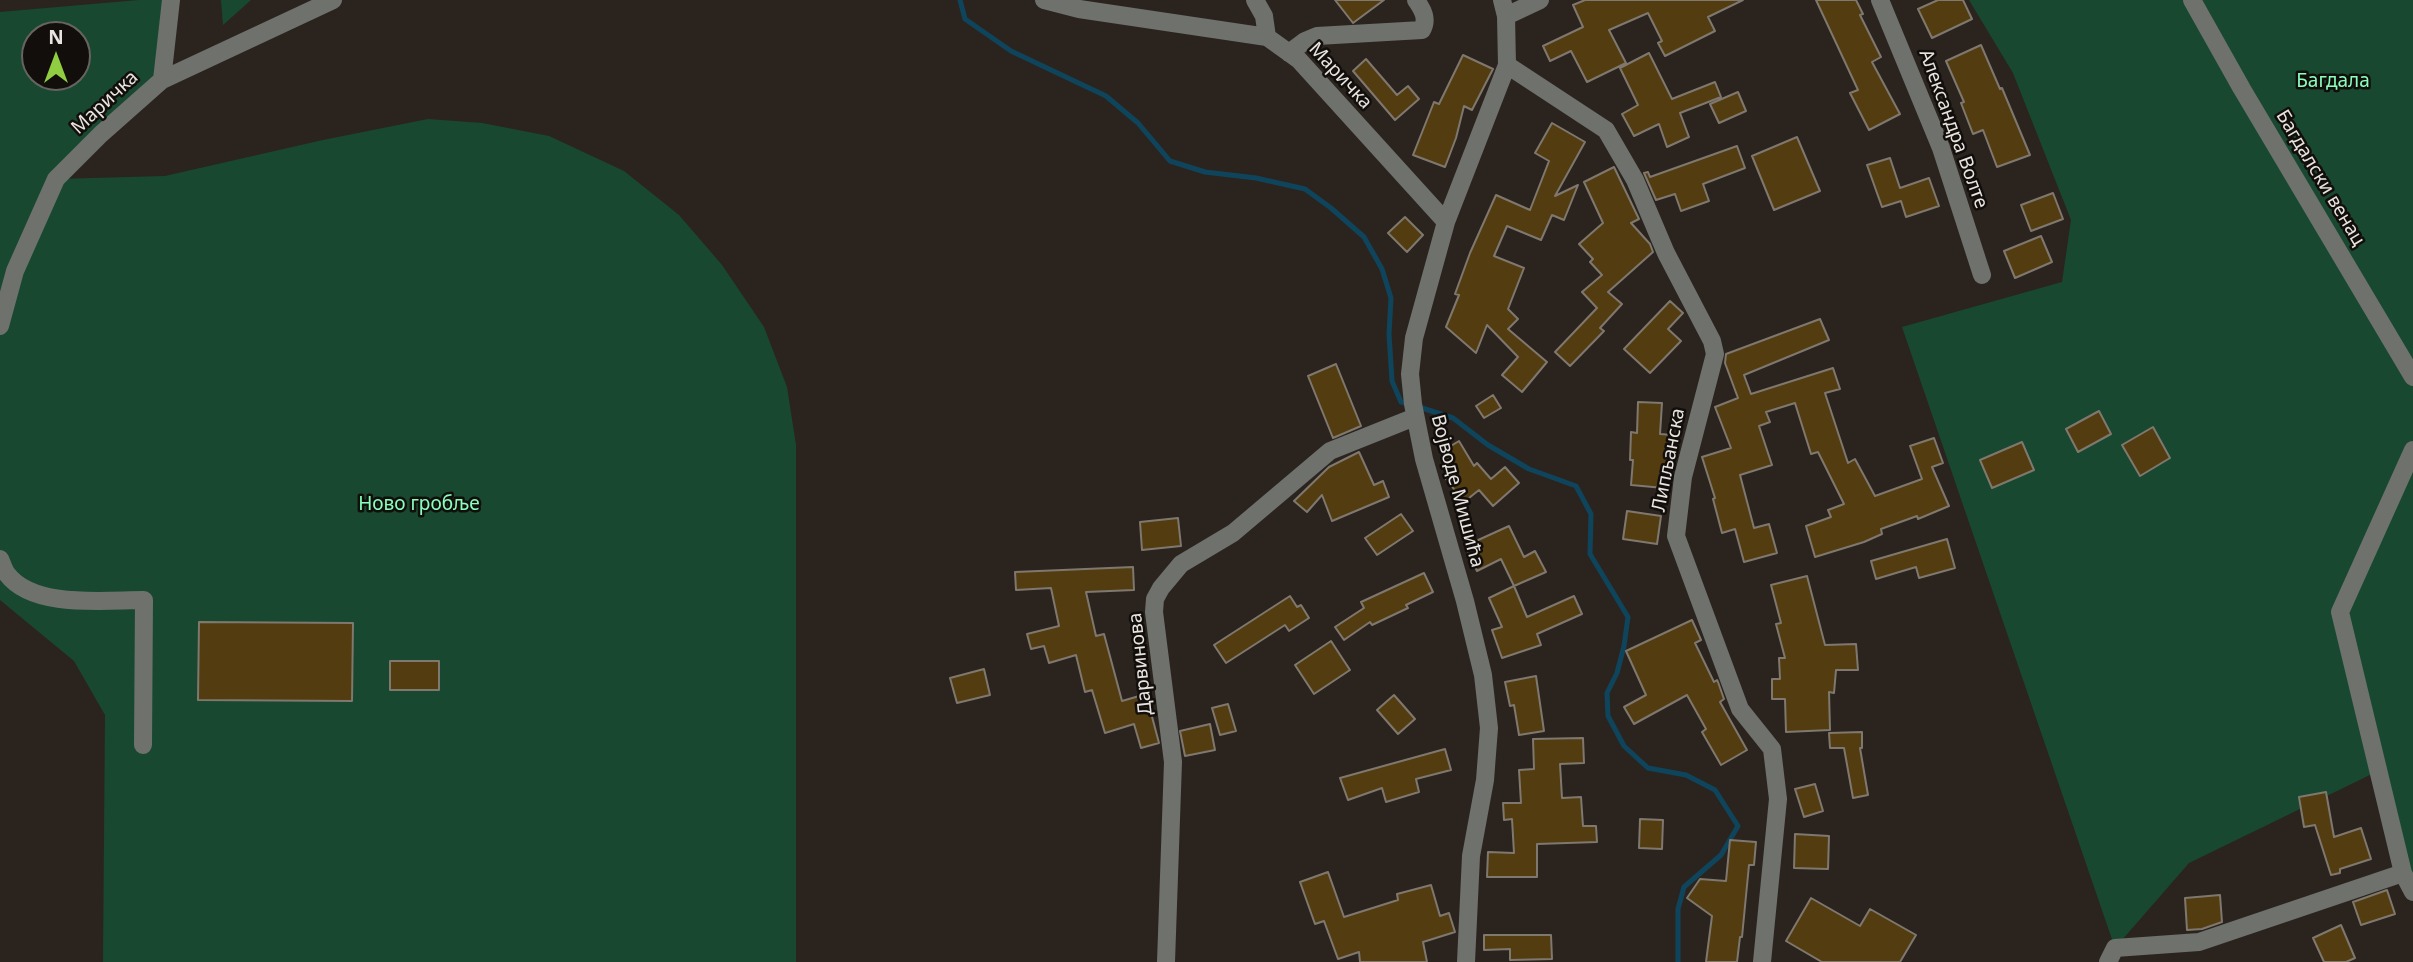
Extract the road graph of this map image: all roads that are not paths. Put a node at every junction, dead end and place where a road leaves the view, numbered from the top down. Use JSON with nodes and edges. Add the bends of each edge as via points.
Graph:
{"nodes":[{"id":1,"x":171,"y":0,"type":"edge"},
{"id":2,"x":333,"y":0,"type":"edge"},
{"id":3,"x":1044,"y":0,"type":"edge"},
{"id":4,"x":1255,"y":0,"type":"edge"},
{"id":5,"x":1416,"y":0,"type":"edge"},
{"id":6,"x":1539,"y":0,"type":"edge"},
{"id":7,"x":1880,"y":0,"type":"edge"},
{"id":8,"x":2192,"y":0,"type":"edge"},
{"id":9,"x":1504,"y":8,"type":"edge"},
{"id":10,"x":1267,"y":37,"type":"junction"},
{"id":11,"x":1289,"y":53,"type":"junction"},
{"id":12,"x":1507,"y":65,"type":"junction"},
{"id":13,"x":162,"y":80,"type":"junction"},
{"id":14,"x":1446,"y":222,"type":"junction"},
{"id":15,"x":1982,"y":275,"type":"dead end"},
{"id":16,"x":0,"y":326,"type":"edge"},
{"id":17,"x":2413,"y":377,"type":"edge"},
{"id":18,"x":1417,"y":424,"type":"junction"},
{"id":19,"x":2413,"y":450,"type":"edge"},
{"id":20,"x":0,"y":559,"type":"edge"},
{"id":21,"x":144,"y":745,"type":"dead end"},
{"id":22,"x":2403,"y":873,"type":"junction"},
{"id":23,"x":2413,"y":892,"type":"edge"},
{"id":24,"x":1166,"y":962,"type":"edge"},
{"id":25,"x":1466,"y":962,"type":"edge"},
{"id":26,"x":1762,"y":962,"type":"edge"},
{"id":27,"x":2108,"y":962,"type":"edge"}],
"edges":[{"from":1,"to":13,"type":"street"},
{"from":2,"to":13,"type":"street","name":"Маричка"},
{"from":3,"to":10,"type":"street","name":"Маричка"},
{"from":4,"to":10,"type":"street","via":[[1264,16]]},
{"from":5,"to":11,"type":"street","via":[[1425,15],[1422,30],[1317,36]]},
{"from":6,"to":9,"type":"street"},
{"from":7,"to":15,"type":"street","name":"Александра Волте","via":[[1941,148]]},
{"from":8,"to":17,"type":"street","name":"Багдалски венац"},
{"from":9,"to":12,"type":"street","name":"Војводе Мишића"},
{"from":10,"to":11,"type":"street","name":"Маричка"},
{"from":11,"to":14,"type":"street","name":"Маричка"},
{"from":12,"to":14,"type":"street","name":"Војводе Мишића"},
{"from":12,"to":26,"type":"street","name":"Липљанска","via":[[1606,130],[1712,341],[1715,354],[1683,477],[1676,536],[1740,709],[1772,748],[1778,799]]},
{"from":13,"to":16,"type":"street","name":"Маричка","via":[[56,179],[15,271]]},
{"from":14,"to":18,"type":"street","name":"Војводе Мишића","via":[[1415,338],[1410,374]]},
{"from":18,"to":24,"type":"street","name":"Дарвинова","via":[[1330,451],[1233,533],[1181,564],[1155,599],[1173,762]]},
{"from":18,"to":25,"type":"street","name":"Војводе Мишића","via":[[1483,675],[1489,728],[1471,856]]},
{"from":19,"to":22,"type":"street","via":[[2340,612]]},
{"from":20,"to":21,"type":"street","via":[[6,574],[26,591],[60,600],[144,600]]},
{"from":22,"to":23,"type":"street"},
{"from":22,"to":27,"type":"street","via":[[2199,942],[2115,948]]}]}
